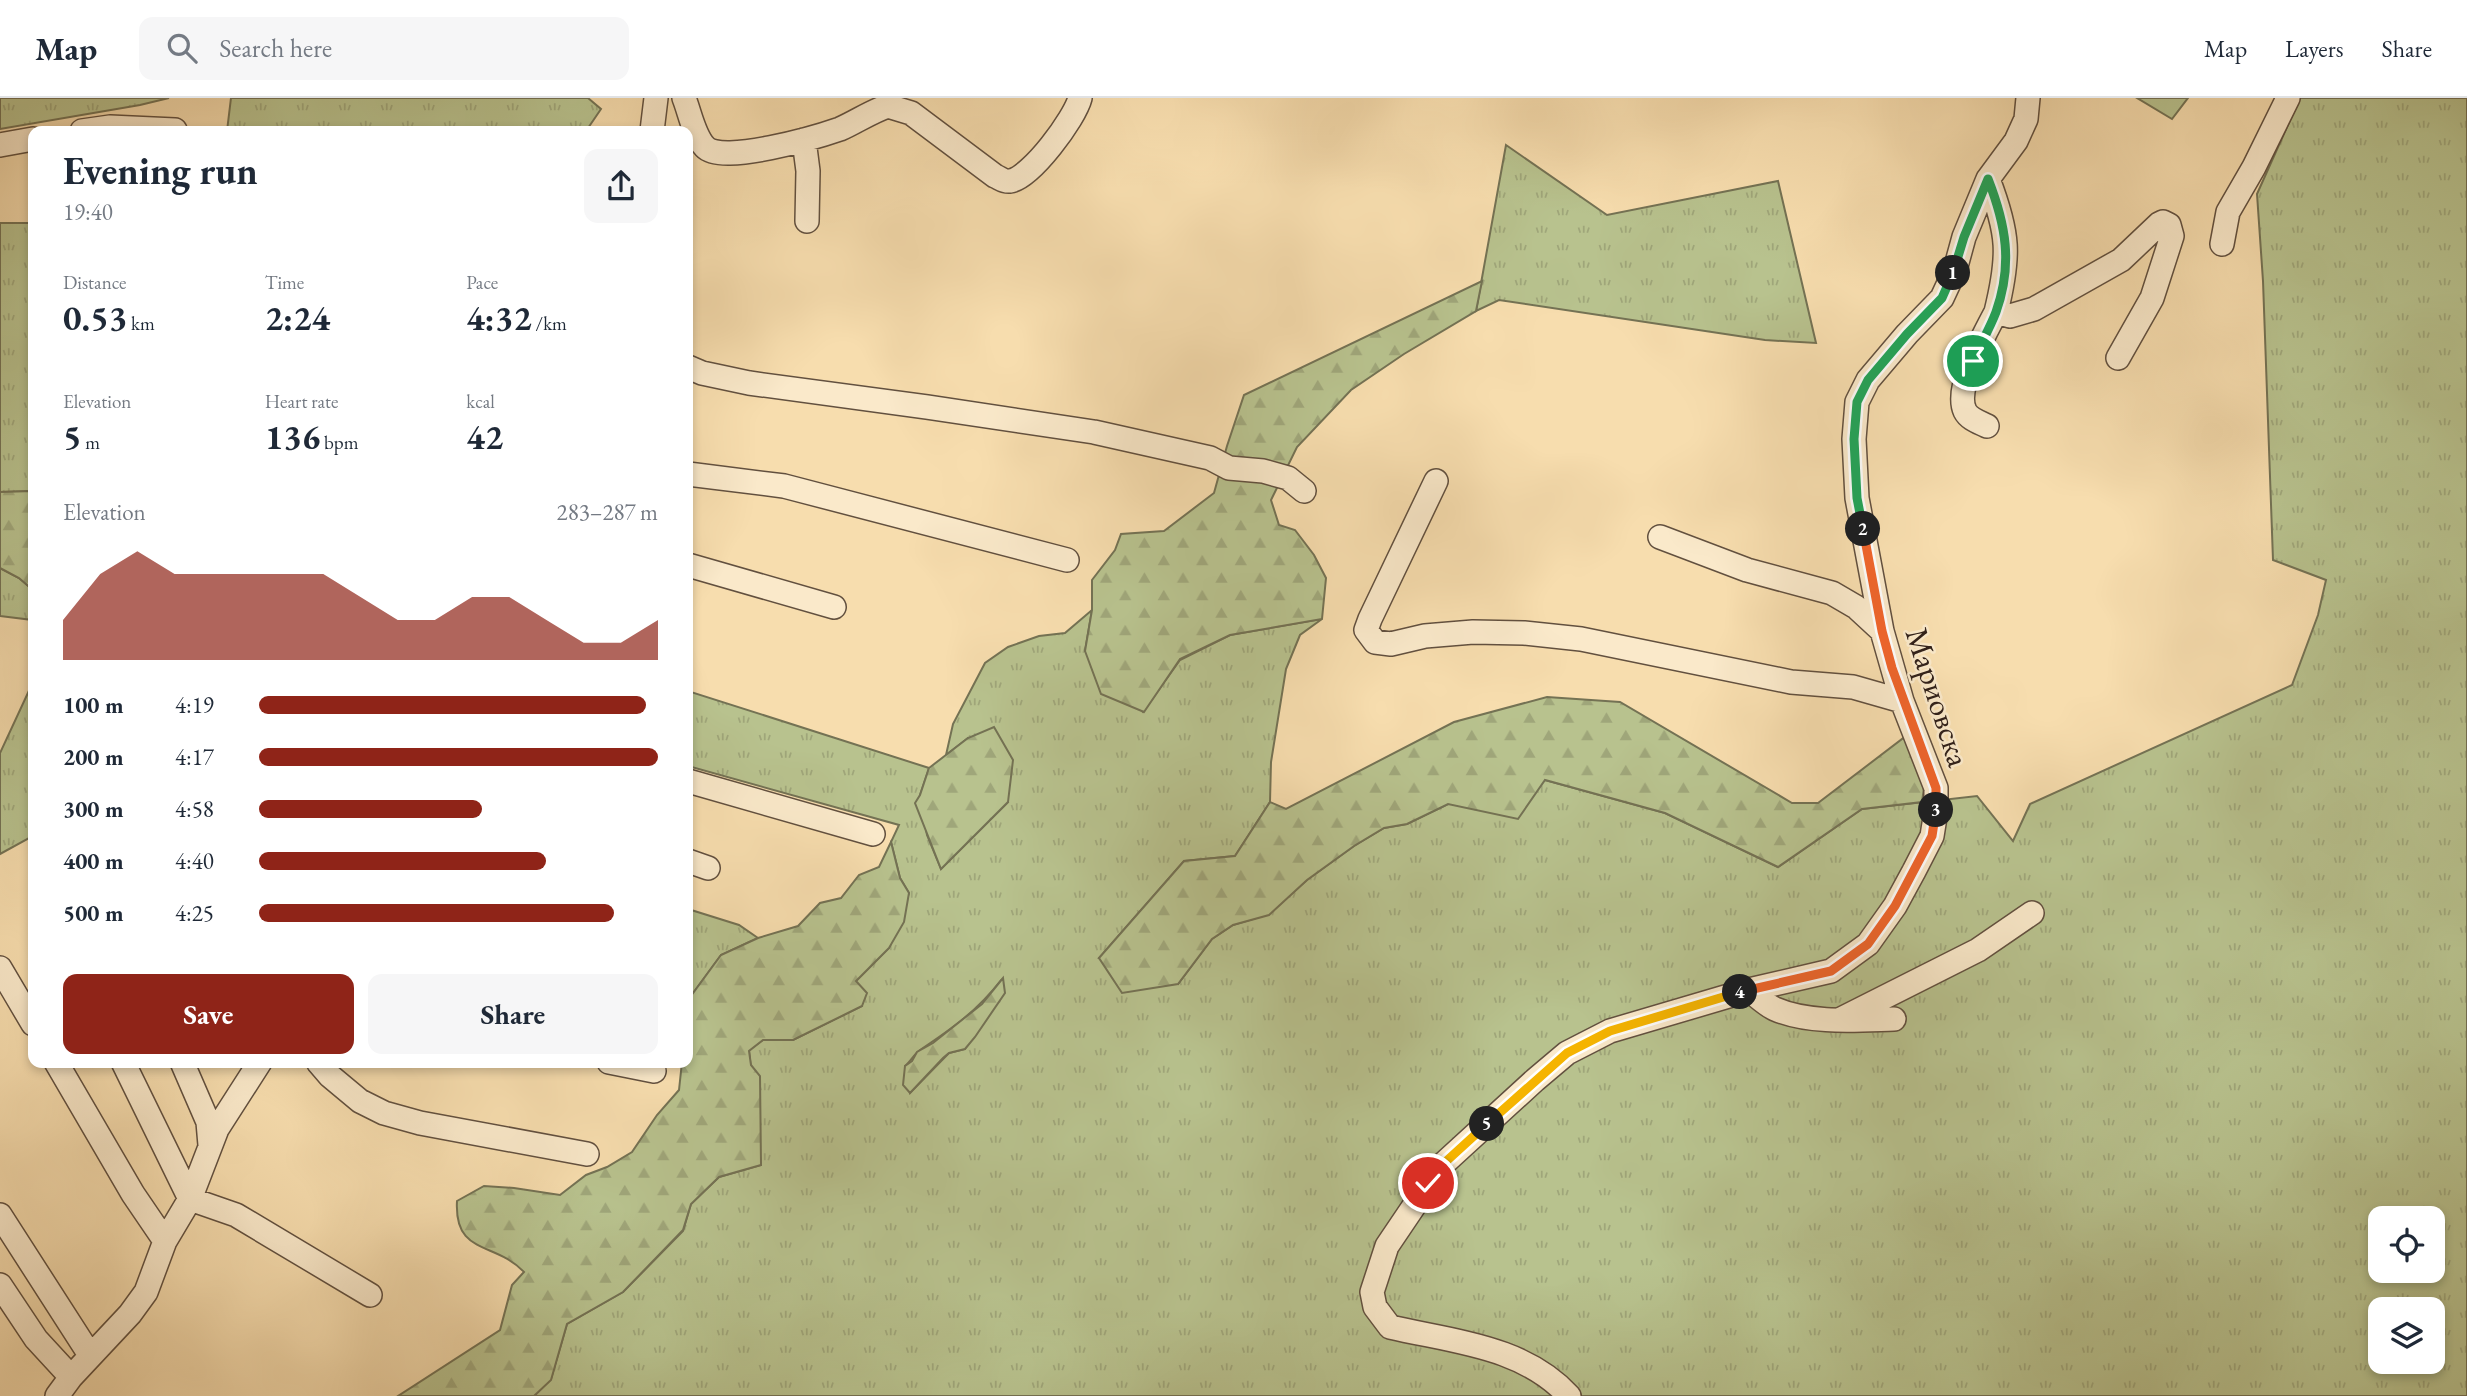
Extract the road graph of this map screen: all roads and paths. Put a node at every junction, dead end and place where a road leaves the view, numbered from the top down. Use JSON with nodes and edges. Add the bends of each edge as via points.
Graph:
{"nodes":[{"id":1,"x":656,"y":98,"type":"edge"},
{"id":2,"x":684,"y":98,"type":"edge"},
{"id":3,"x":876,"y":98,"type":"edge"},
{"id":4,"x":1080,"y":98,"type":"edge"},
{"id":5,"x":2028,"y":98,"type":"edge"},
{"id":6,"x":2288,"y":98,"type":"edge"},
{"id":7,"x":863,"y":119,"type":"junction"},
{"id":8,"x":653,"y":126,"type":"edge"},
{"id":9,"x":28,"y":140,"type":"edge"},
{"id":10,"x":804,"y":140,"type":"junction"},
{"id":11,"x":0,"y":145,"type":"edge"},
{"id":12,"x":1988,"y":179,"type":"junction"},
{"id":13,"x":807,"y":222,"type":"dead end"},
{"id":14,"x":2222,"y":244,"type":"dead end"},
{"id":15,"x":1996,"y":312,"type":"junction"},
{"id":16,"x":2118,"y":358,"type":"dead end"},
{"id":17,"x":693,"y":369,"type":"edge"},
{"id":18,"x":1987,"y":426,"type":"dead end"},
{"id":19,"x":693,"y":475,"type":"edge"},
{"id":20,"x":1436,"y":481,"type":"dead end"},
{"id":21,"x":1304,"y":491,"type":"dead end"},
{"id":22,"x":1660,"y":537,"type":"dead end"},
{"id":23,"x":1067,"y":560,"type":"dead end"},
{"id":24,"x":693,"y":566,"type":"edge"},
{"id":25,"x":834,"y":607,"type":"dead end"},
{"id":26,"x":1882,"y":631,"type":"junction"},
{"id":27,"x":1902,"y":701,"type":"junction"},
{"id":28,"x":693,"y":782,"type":"edge"},
{"id":29,"x":873,"y":834,"type":"dead end"},
{"id":30,"x":2032,"y":913,"type":"dead end"},
{"id":31,"x":0,"y":968,"type":"edge"},
{"id":32,"x":1749,"y":990,"type":"junction"},
{"id":33,"x":28,"y":1016,"type":"edge"},
{"id":34,"x":1894,"y":1019,"type":"dead end"},
{"id":35,"x":1839,"y":1020,"type":"junction"},
{"id":36,"x":60,"y":1068,"type":"edge"},
{"id":37,"x":125,"y":1068,"type":"edge"},
{"id":38,"x":185,"y":1068,"type":"edge"},
{"id":39,"x":256,"y":1068,"type":"edge"},
{"id":40,"x":323,"y":1068,"type":"edge"},
{"id":41,"x":639,"y":1068,"type":"edge"},
{"id":42,"x":654,"y":1071,"type":"dead end"},
{"id":43,"x":210,"y":1145,"type":"junction"},
{"id":44,"x":587,"y":1154,"type":"dead end"},
{"id":45,"x":190,"y":1199,"type":"junction"},
{"id":46,"x":0,"y":1215,"type":"edge"},
{"id":47,"x":165,"y":1241,"type":"junction"},
{"id":48,"x":0,"y":1285,"type":"edge"},
{"id":49,"x":370,"y":1295,"type":"dead end"},
{"id":50,"x":90,"y":1355,"type":"junction"},
{"id":51,"x":71,"y":1377,"type":"junction"},
{"id":52,"x":57,"y":1396,"type":"edge"},
{"id":53,"x":1569,"y":1396,"type":"edge"}],
"edges":[{"from":1,"to":8,"type":"street"},
{"from":2,"to":10,"type":"street","via":[[702,145],[714,153]]},
{"from":3,"to":7,"type":"street"},
{"from":4,"to":7,"type":"street","via":[[1071,118],[1035,163],[1011,181],[995,176],[903,109],[888,106]]},
{"from":5,"to":12,"type":"street","via":[[2026,119],[2016,141]]},
{"from":6,"to":14,"type":"street","via":[[2228,212]]},
{"from":7,"to":10,"type":"street"},
{"from":9,"to":11,"type":"street"},
{"from":10,"to":13,"type":"street"},
{"from":12,"to":15,"type":"street","via":[[2006,242]]},
{"from":12,"to":26,"type":"street","name":"Мариовска","via":[[1942,298],[1868,380],[1857,402],[1857,486]]},
{"from":15,"to":16,"type":"street","via":[[2010,316],[2034,309],[2121,260],[2159,224],[2167,223],[2172,236],[2156,287]]},
{"from":15,"to":18,"type":"street","via":[[1965,382],[1963,398],[1965,411]]},
{"from":17,"to":21,"type":"street","via":[[749,383],[1094,432],[1210,458],[1228,468],[1288,478]]},
{"from":19,"to":23,"type":"street","via":[[784,486]]},
{"from":20,"to":27,"type":"street","via":[[1370,619],[1366,630],[1375,642],[1391,644],[1473,632],[1581,639],[1791,682],[1862,689]]},
{"from":22,"to":26,"type":"street","via":[[1747,570],[1832,593]]},
{"from":24,"to":25,"type":"street"},
{"from":26,"to":27,"type":"street","name":"Мариовска"},
{"from":27,"to":32,"type":"street","name":"Мариовска","via":[[1936,788],[1932,836],[1902,894],[1868,944],[1844,963],[1831,971]]},
{"from":28,"to":29,"type":"street"},
{"from":30,"to":35,"type":"street","via":[[1978,950]]},
{"from":31,"to":33,"type":"street"},
{"from":32,"to":35,"type":"street","via":[[1774,1009]]},
{"from":32,"to":53,"type":"street","name":"Мариовска","via":[[1610,1031],[1567,1053],[1441,1166],[1387,1246],[1372,1292],[1375,1307],[1390,1327],[1515,1357],[1536,1367]]},
{"from":34,"to":35,"type":"street"},
{"from":36,"to":47,"type":"street"},
{"from":37,"to":45,"type":"street"},
{"from":38,"to":43,"type":"street","via":[[208,1122]]},
{"from":39,"to":43,"type":"street"},
{"from":40,"to":44,"type":"street","via":[[360,1101],[384,1113]]},
{"from":41,"to":42,"type":"street"},
{"from":43,"to":45,"type":"street"},
{"from":45,"to":47,"type":"street"},
{"from":45,"to":49,"type":"street","via":[[236,1215]]},
{"from":46,"to":50,"type":"street"},
{"from":47,"to":50,"type":"street","via":[[146,1292]]},
{"from":48,"to":51,"type":"street","via":[[36,1339]]},
{"from":50,"to":51,"type":"street"},
{"from":51,"to":52,"type":"street"}]}
